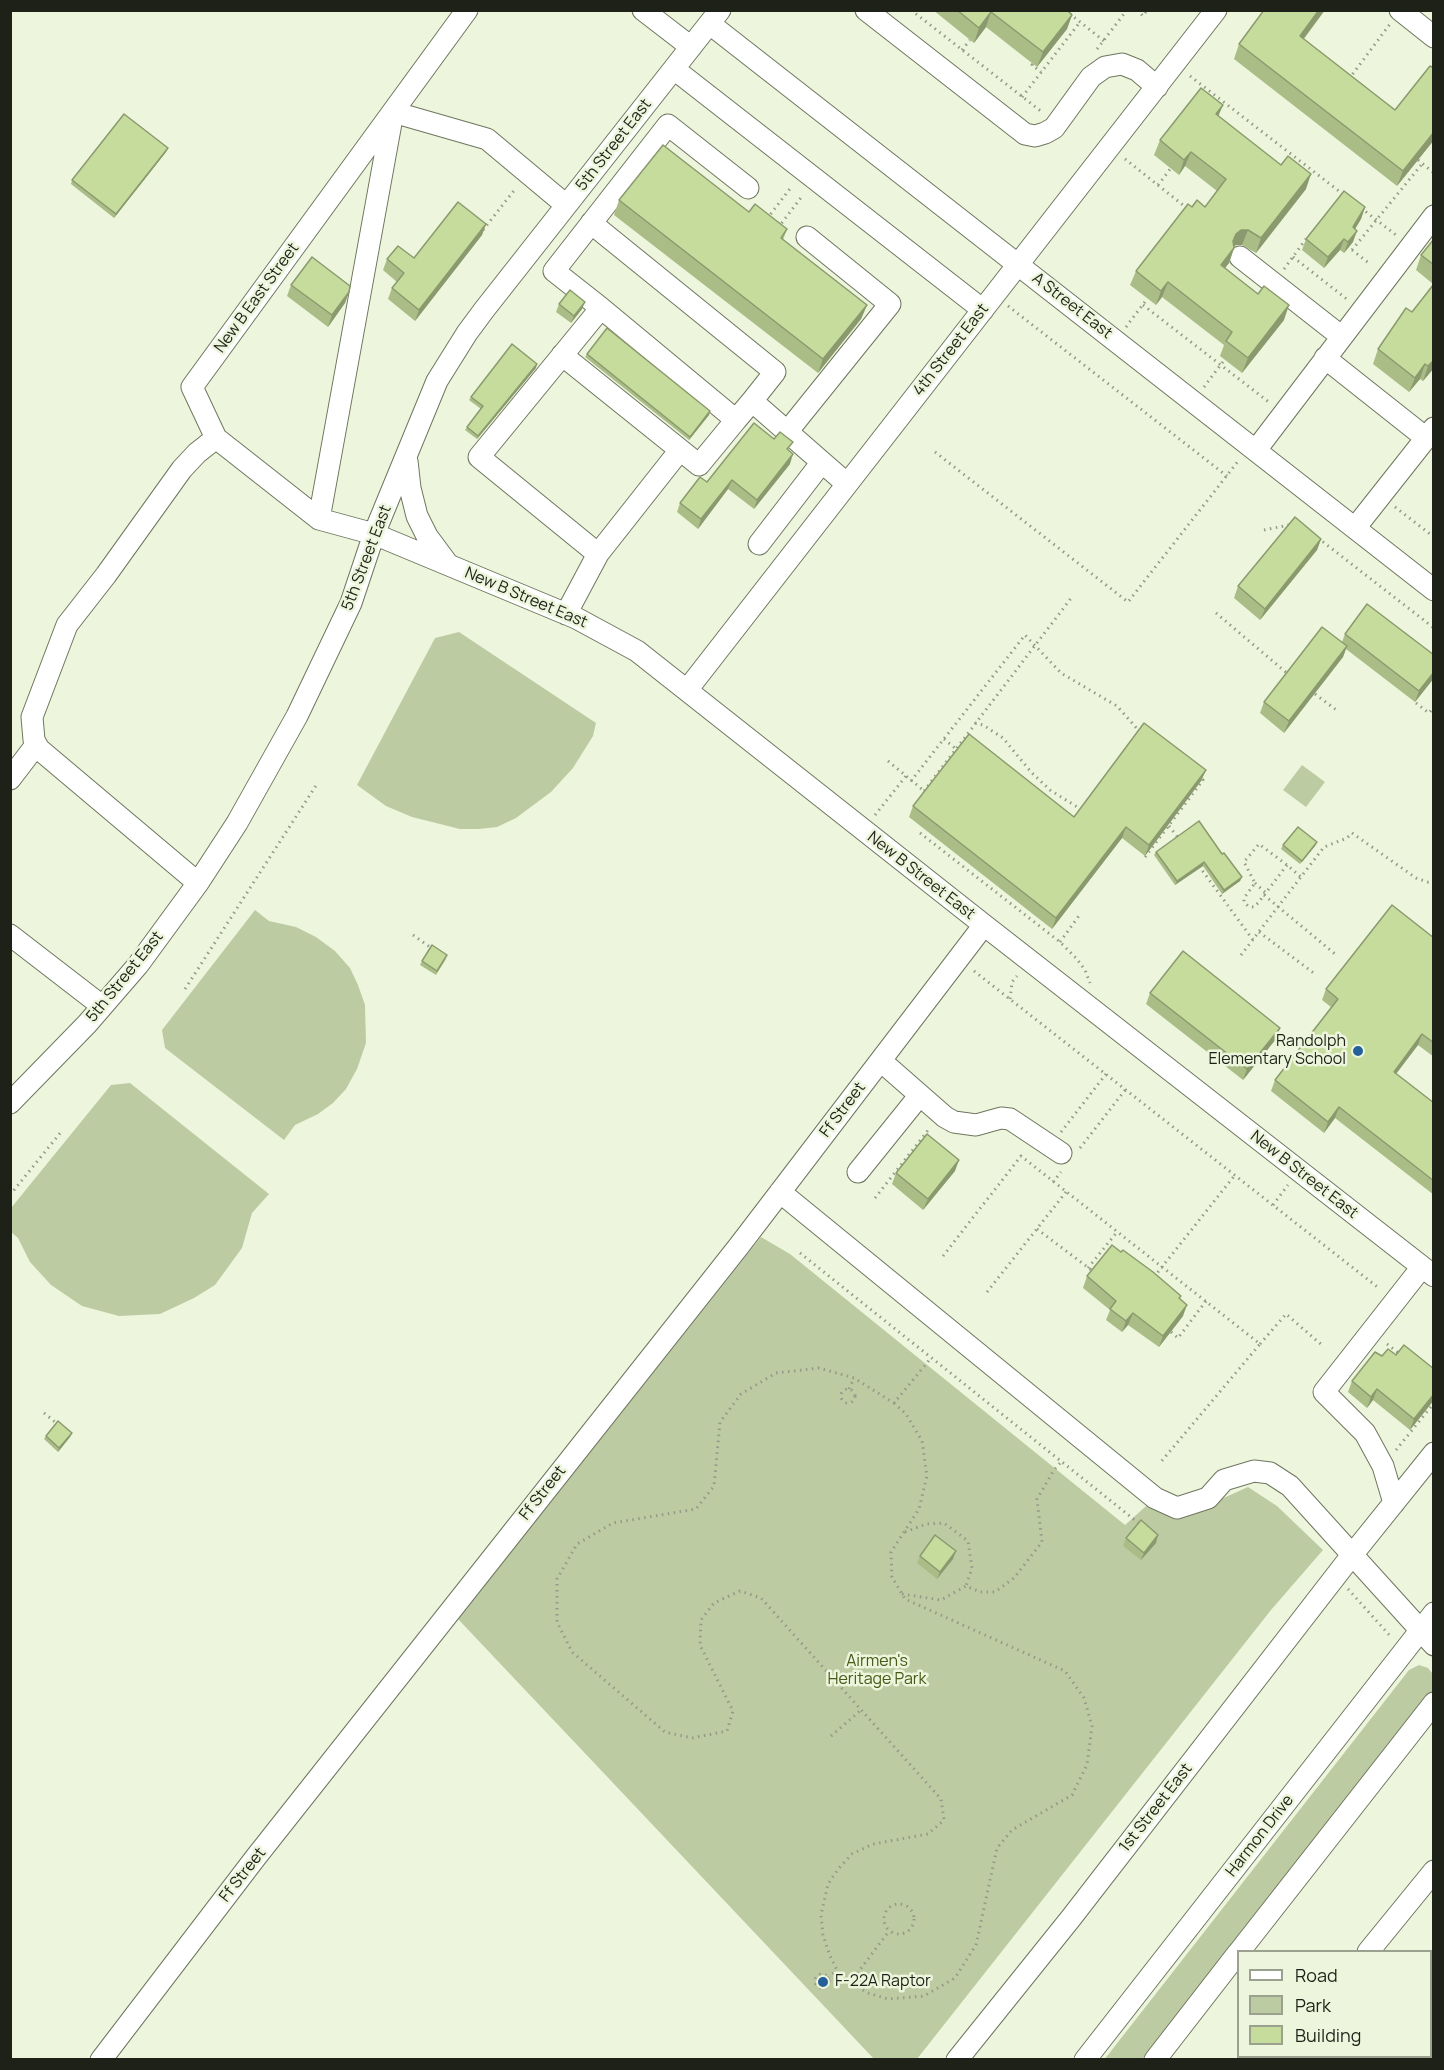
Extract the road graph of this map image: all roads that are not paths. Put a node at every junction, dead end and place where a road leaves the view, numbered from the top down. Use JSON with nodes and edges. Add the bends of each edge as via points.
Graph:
{"nodes":[{"id":1,"x":467,"y":10,"type":"edge"},
{"id":2,"x":643,"y":10,"type":"edge"},
{"id":3,"x":866,"y":10,"type":"edge"},
{"id":4,"x":1216,"y":10,"type":"edge"},
{"id":5,"x":715,"y":17,"type":"edge"},
{"id":6,"x":1395,"y":17,"type":"edge"},
{"id":7,"x":1434,"y":37,"type":"edge"},
{"id":8,"x":691,"y":47,"type":"junction"},
{"id":9,"x":674,"y":69,"type":"junction"},
{"id":10,"x":1157,"y":87,"type":"junction"},
{"id":11,"x":393,"y":112,"type":"junction"},
{"id":12,"x":748,"y":188,"type":"dead end"},
{"id":13,"x":566,"y":205,"type":"junction"},
{"id":14,"x":1434,"y":216,"type":"edge"},
{"id":15,"x":591,"y":223,"type":"junction"},
{"id":16,"x":807,"y":237,"type":"dead end"},
{"id":17,"x":1240,"y":257,"type":"dead end"},
{"id":18,"x":1018,"y":264,"type":"junction"},
{"id":19,"x":988,"y":302,"type":"junction"},
{"id":20,"x":601,"y":308,"type":"junction"},
{"id":21,"x":1342,"y":337,"type":"junction"},
{"id":22,"x":562,"y":355,"type":"junction"},
{"id":23,"x":1325,"y":358,"type":"junction"},
{"id":24,"x":752,"y":401,"type":"junction"},
{"id":25,"x":736,"y":420,"type":"junction"},
{"id":26,"x":787,"y":432,"type":"junction"},
{"id":27,"x":1430,"y":433,"type":"edge"},
{"id":28,"x":216,"y":438,"type":"junction"},
{"id":29,"x":1253,"y":448,"type":"junction"},
{"id":30,"x":680,"y":450,"type":"junction"},
{"id":31,"x":406,"y":456,"type":"junction"},
{"id":32,"x":822,"y":462,"type":"junction"},
{"id":33,"x":847,"y":484,"type":"junction"},
{"id":34,"x":319,"y":519,"type":"junction"},
{"id":35,"x":1355,"y":528,"type":"junction"},
{"id":36,"x":374,"y":534,"type":"junction"},
{"id":37,"x":759,"y":544,"type":"dead end"},
{"id":38,"x":598,"y":554,"type":"junction"},
{"id":39,"x":450,"y":566,"type":"junction"},
{"id":40,"x":1434,"y":590,"type":"edge"},
{"id":41,"x":566,"y":614,"type":"junction"},
{"id":42,"x":687,"y":690,"type":"junction"},
{"id":43,"x":36,"y":745,"type":"junction"},
{"id":44,"x":10,"y":779,"type":"edge"},
{"id":45,"x":198,"y":883,"type":"junction"},
{"id":46,"x":984,"y":925,"type":"junction"},
{"id":47,"x":10,"y":935,"type":"edge"},
{"id":48,"x":102,"y":1006,"type":"junction"},
{"id":49,"x":881,"y":1060,"type":"junction"},
{"id":50,"x":920,"y":1095,"type":"junction"},
{"id":51,"x":10,"y":1103,"type":"edge"},
{"id":52,"x":1063,"y":1154,"type":"road end"},
{"id":53,"x":858,"y":1172,"type":"dead end"},
{"id":54,"x":780,"y":1192,"type":"junction"},
{"id":55,"x":1428,"y":1272,"type":"edge"},
{"id":56,"x":1434,"y":1454,"type":"edge"},
{"id":57,"x":1394,"y":1503,"type":"junction"},
{"id":58,"x":1352,"y":1555,"type":"junction"},
{"id":59,"x":1434,"y":1613,"type":"edge"},
{"id":60,"x":1427,"y":1638,"type":"edge"},
{"id":61,"x":1434,"y":1703,"type":"edge"},
{"id":62,"x":1434,"y":1871,"type":"edge"},
{"id":63,"x":1241,"y":1950,"type":"edge"},
{"id":64,"x":1370,"y":1950,"type":"edge"},
{"id":65,"x":1237,"y":1955,"type":"edge"},
{"id":66,"x":102,"y":2060,"type":"edge"},
{"id":67,"x":957,"y":2060,"type":"edge"},
{"id":68,"x":1086,"y":2060,"type":"edge"},
{"id":69,"x":1155,"y":2060,"type":"edge"}],
"edges":[{"from":1,"to":11,"type":"street","name":"New B East Street"},
{"from":2,"to":8,"type":"street"},
{"from":3,"to":10,"type":"street","via":[[1025,134],[1045,134],[1054,128],[1091,77],[1105,66],[1122,64],[1137,70]]},
{"from":4,"to":10,"type":"street","name":"4th Street East"},
{"from":5,"to":8,"type":"street","name":"5th Street East"},
{"from":5,"to":18,"type":"street","name":"A Street East"},
{"from":6,"to":7,"type":"street"},
{"from":8,"to":9,"type":"street","name":"5th Street East"},
{"from":9,"to":13,"type":"street","name":"5th Street East"},
{"from":9,"to":19,"type":"street","via":[[810,175]]},
{"from":10,"to":18,"type":"street","name":"4th Street East"},
{"from":11,"to":13,"type":"street","via":[[487,139]]},
{"from":11,"to":28,"type":"street","name":"New B East Street","via":[[192,387]]},
{"from":11,"to":34,"type":"street"},
{"from":12,"to":15,"type":"street","via":[[668,125]]},
{"from":13,"to":31,"type":"street","name":"5th Street East","via":[[467,333],[437,381]]},
{"from":14,"to":21,"type":"street"},
{"from":15,"to":20,"type":"street","via":[[554,271]]},
{"from":15,"to":24,"type":"street","via":[[775,372]]},
{"from":16,"to":26,"type":"street","via":[[890,304]]},
{"from":17,"to":21,"type":"street"},
{"from":18,"to":19,"type":"street","name":"4th Street East"},
{"from":18,"to":29,"type":"street","name":"A Street East"},
{"from":19,"to":33,"type":"street","name":"4th Street East"},
{"from":20,"to":22,"type":"street"},
{"from":20,"to":25,"type":"street"},
{"from":21,"to":23,"type":"street"},
{"from":22,"to":30,"type":"street"},
{"from":22,"to":38,"type":"street","via":[[479,457]]},
{"from":23,"to":27,"type":"street"},
{"from":23,"to":29,"type":"street"},
{"from":24,"to":25,"type":"street"},
{"from":24,"to":26,"type":"street"},
{"from":25,"to":30,"type":"street","via":[[699,465]]},
{"from":26,"to":32,"type":"street"},
{"from":27,"to":35,"type":"street"},
{"from":28,"to":34,"type":"street","name":"New B East Street"},
{"from":28,"to":43,"type":"street","via":[[182,469],[67,625],[32,717]]},
{"from":29,"to":35,"type":"street","name":"A Street East"},
{"from":30,"to":38,"type":"street"},
{"from":31,"to":36,"type":"street","name":"5th Street East"},
{"from":31,"to":39,"type":"street","via":[[417,516],[427,537]]},
{"from":32,"to":33,"type":"street"},
{"from":32,"to":37,"type":"street"},
{"from":33,"to":42,"type":"street","name":"4th Street East"},
{"from":34,"to":36,"type":"street","name":"New B East Street"},
{"from":35,"to":40,"type":"street","name":"A Street East"},
{"from":36,"to":39,"type":"street","name":"New B Street East"},
{"from":36,"to":45,"type":"street","name":"5th Street East","via":[[351,603],[297,716],[248,805]]},
{"from":38,"to":41,"type":"street"},
{"from":39,"to":41,"type":"street","name":"New B Street East"},
{"from":41,"to":42,"type":"street","name":"New B Street East","via":[[637,651]]},
{"from":42,"to":46,"type":"street","name":"New B Street East"},
{"from":43,"to":44,"type":"street"},
{"from":43,"to":45,"type":"street"},
{"from":45,"to":48,"type":"street","name":"5th Street East","via":[[138,965]]},
{"from":46,"to":49,"type":"street","name":"Ff Street"},
{"from":46,"to":55,"type":"street","name":"New B Street East"},
{"from":47,"to":48,"type":"street"},
{"from":48,"to":51,"type":"street","name":"5th Street East"},
{"from":49,"to":50,"type":"street"},
{"from":49,"to":54,"type":"street","name":"Ff Street"},
{"from":50,"to":52,"type":"street","via":[[963,1125],[1010,1119]]},
{"from":50,"to":53,"type":"street"},
{"from":54,"to":58,"type":"street","via":[[1155,1498],[1177,1508],[1208,1498],[1224,1480],[1254,1471],[1270,1473],[1290,1486]]},
{"from":54,"to":66,"type":"street","name":"Ff Street","via":[[256,1857]]},
{"from":55,"to":57,"type":"street","via":[[1395,1301],[1323,1392],[1365,1433],[1383,1466]]},
{"from":56,"to":57,"type":"street","name":"1st Street East"},
{"from":57,"to":58,"type":"street","name":"1st Street East"},
{"from":58,"to":60,"type":"street"},
{"from":58,"to":67,"type":"street","name":"1st Street East"},
{"from":59,"to":60,"type":"street","name":"Harmon Drive"},
{"from":60,"to":68,"type":"street","name":"Harmon Drive"},
{"from":61,"to":63,"type":"street"},
{"from":62,"to":64,"type":"street"},
{"from":65,"to":69,"type":"street"}]}
